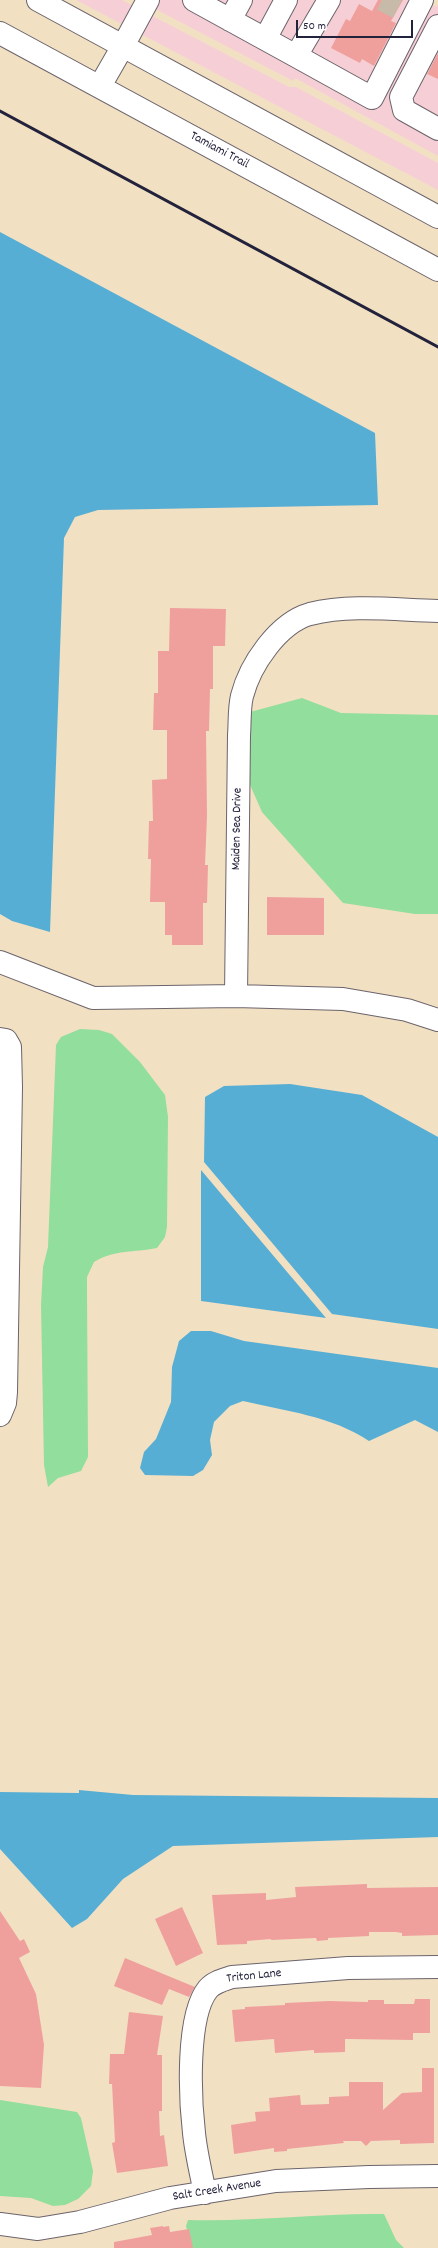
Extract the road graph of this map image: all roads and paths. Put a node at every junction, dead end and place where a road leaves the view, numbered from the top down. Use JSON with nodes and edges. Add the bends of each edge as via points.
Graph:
{"nodes":[{"id":1,"x":38,"y":0,"type":"edge"},
{"id":2,"x":148,"y":0,"type":"edge"},
{"id":3,"x":194,"y":0,"type":"edge"},
{"id":4,"x":241,"y":0,"type":"edge"},
{"id":5,"x":286,"y":0,"type":"edge"},
{"id":6,"x":329,"y":0,"type":"edge"},
{"id":7,"x":412,"y":8,"type":"edge"},
{"id":8,"x":230,"y":20,"type":"junction"},
{"id":9,"x":438,"y":26,"type":"edge"},
{"id":10,"x":0,"y":33,"type":"edge"},
{"id":11,"x":265,"y":39,"type":"junction"},
{"id":12,"x":123,"y":46,"type":"junction"},
{"id":13,"x":296,"y":56,"type":"junction"},
{"id":14,"x":100,"y":86,"type":"junction"},
{"id":15,"x":438,"y":129,"type":"edge"},
{"id":16,"x":438,"y":217,"type":"edge"},
{"id":17,"x":438,"y":270,"type":"edge"},
{"id":18,"x":438,"y":611,"type":"edge"},
{"id":19,"x":0,"y":962,"type":"edge"},
{"id":20,"x":236,"y":996,"type":"junction"},
{"id":21,"x":438,"y":1020,"type":"edge"},
{"id":22,"x":0,"y":1039,"type":"edge"},
{"id":23,"x":5,"y":1150,"type":"edge"},
{"id":24,"x":0,"y":1415,"type":"edge"},
{"id":25,"x":438,"y":1967,"type":"edge"},
{"id":26,"x":438,"y":2176,"type":"edge"},
{"id":27,"x":205,"y":2193,"type":"junction"},
{"id":28,"x":0,"y":2224,"type":"edge"}],
"edges":[{"from":1,"to":12,"type":"street"},
{"from":2,"to":12,"type":"street"},
{"from":3,"to":8,"type":"street"},
{"from":4,"to":8,"type":"street"},
{"from":5,"to":11,"type":"street"},
{"from":6,"to":13,"type":"street"},
{"from":7,"to":13,"type":"street","via":[[372,98]]},
{"from":8,"to":11,"type":"street"},
{"from":9,"to":15,"type":"street","via":[[401,97],[404,110]]},
{"from":10,"to":14,"type":"street","name":"Tamiami Trail"},
{"from":11,"to":13,"type":"street"},
{"from":12,"to":14,"type":"street"},
{"from":12,"to":16,"type":"street"},
{"from":14,"to":17,"type":"street","name":"Tamiami Trail"},
{"from":18,"to":20,"type":"street","name":"Maiden Sea Drive","via":[[341,609],[308,614],[285,628],[269,644],[251,671],[242,697],[239,735]]},
{"from":19,"to":20,"type":"street","via":[[93,998]]},
{"from":20,"to":21,"type":"street","via":[[343,999],[407,1010]]},
{"from":22,"to":23,"type":"street","via":[[6,1040],[10,1047]]},
{"from":23,"to":24,"type":"street","via":[[6,1392]]},
{"from":25,"to":27,"type":"street","name":"Triton Lane","via":[[348,1968],[232,1977],[216,1982],[208,1989],[202,1999],[195,2023],[191,2062],[194,2132]]},
{"from":26,"to":27,"type":"street","name":"Salt Creek Avenue","via":[[369,2176],[276,2181]]},
{"from":27,"to":28,"type":"street","name":"Salt Creek Avenue","via":[[170,2198],[80,2222],[38,2230]]}]}
